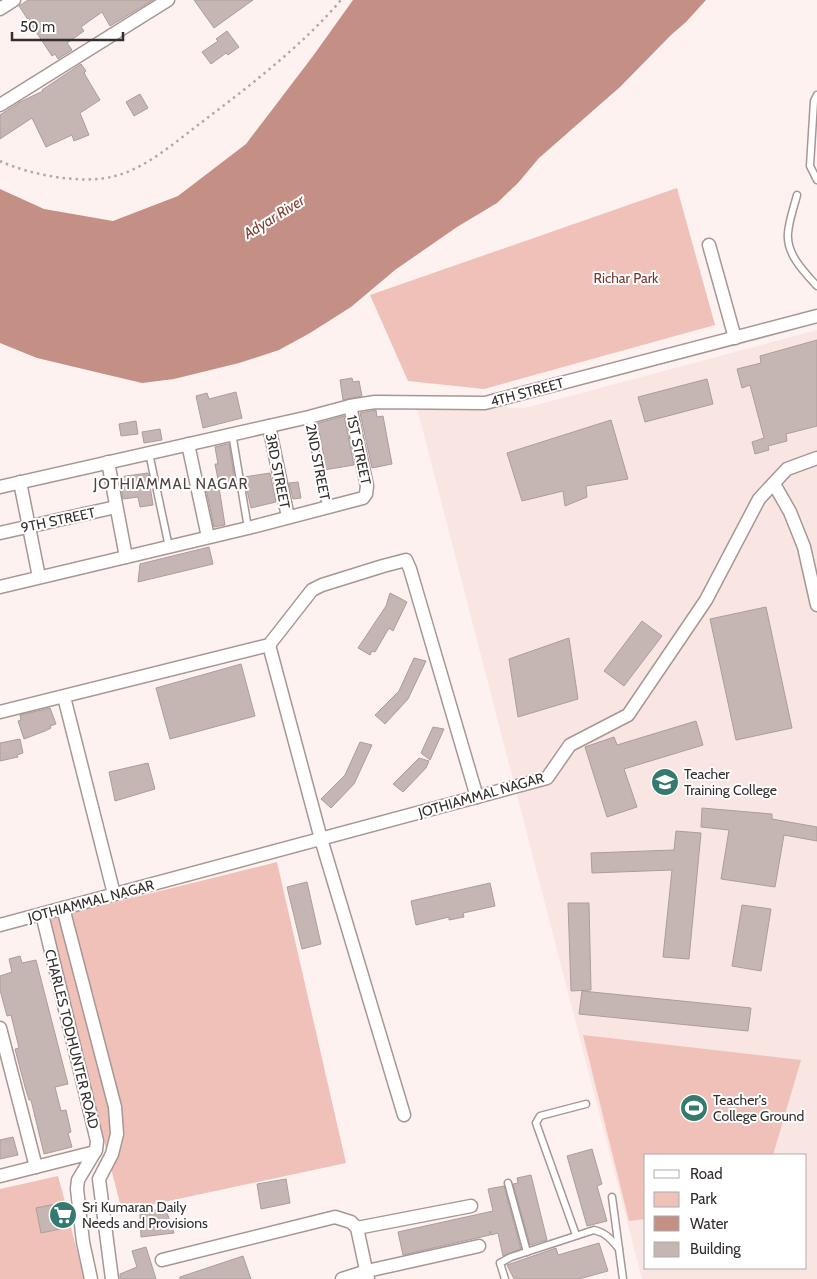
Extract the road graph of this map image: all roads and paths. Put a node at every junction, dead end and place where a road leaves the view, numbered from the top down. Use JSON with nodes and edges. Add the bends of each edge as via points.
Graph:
{"nodes":[{"id":1,"x":14,"y":0,"type":"edge"},
{"id":2,"x":168,"y":0,"type":"edge"},
{"id":3,"x":341,"y":0,"type":"edge"},
{"id":4,"x":0,"y":9,"type":"edge"},
{"id":5,"x":817,"y":95,"type":"edge"},
{"id":6,"x":0,"y":105,"type":"edge"},
{"id":7,"x":0,"y":161,"type":"edge"},
{"id":8,"x":817,"y":180,"type":"edge"},
{"id":9,"x":797,"y":195,"type":"dead end"},
{"id":10,"x":709,"y":245,"type":"dead end"},
{"id":11,"x":817,"y":286,"type":"edge"},
{"id":12,"x":817,"y":316,"type":"edge"},
{"id":13,"x":735,"y":338,"type":"junction"},
{"id":14,"x":350,"y":406,"type":"junction"},
{"id":15,"x":309,"y":417,"type":"junction"},
{"id":16,"x":269,"y":426,"type":"junction"},
{"id":17,"x":232,"y":434,"type":"junction"},
{"id":18,"x":188,"y":444,"type":"junction"},
{"id":19,"x":149,"y":452,"type":"junction"},
{"id":20,"x":817,"y":458,"type":"edge"},
{"id":21,"x":108,"y":462,"type":"junction"},
{"id":22,"x":20,"y":482,"type":"junction"},
{"id":23,"x":774,"y":484,"type":"junction"},
{"id":24,"x":0,"y":487,"type":"edge"},
{"id":25,"x":116,"y":507,"type":"junction"},
{"id":26,"x":326,"y":507,"type":"junction"},
{"id":27,"x":288,"y":517,"type":"junction"},
{"id":28,"x":29,"y":526,"type":"junction"},
{"id":29,"x":248,"y":528,"type":"junction"},
{"id":30,"x":0,"y":533,"type":"edge"},
{"id":31,"x":208,"y":537,"type":"junction"},
{"id":32,"x":169,"y":547,"type":"junction"},
{"id":33,"x":126,"y":557,"type":"junction"},
{"id":34,"x":39,"y":577,"type":"junction"},
{"id":35,"x":0,"y":587,"type":"edge"},
{"id":36,"x":817,"y":605,"type":"edge"},
{"id":37,"x":270,"y":645,"type":"junction"},
{"id":38,"x":64,"y":697,"type":"junction"},
{"id":39,"x":0,"y":712,"type":"edge"},
{"id":40,"x":478,"y":797,"type":"junction"},
{"id":41,"x":321,"y":839,"type":"junction"},
{"id":42,"x":114,"y":894,"type":"junction"},
{"id":43,"x":63,"y":908,"type":"junction"},
{"id":44,"x":42,"y":914,"type":"junction"},
{"id":45,"x":0,"y":925,"type":"edge"},
{"id":46,"x":0,"y":1028,"type":"edge"},
{"id":47,"x":586,"y":1104,"type":"dead end"},
{"id":48,"x":404,"y":1115,"type":"dead end"},
{"id":49,"x":95,"y":1152,"type":"junction"},
{"id":50,"x":36,"y":1167,"type":"junction"},
{"id":51,"x":0,"y":1176,"type":"edge"},
{"id":52,"x":99,"y":1179,"type":"junction"},
{"id":53,"x":78,"y":1180,"type":"junction"},
{"id":54,"x":508,"y":1182,"type":"dead end"},
{"id":55,"x":612,"y":1197,"type":"dead end"},
{"id":56,"x":471,"y":1206,"type":"dead end"},
{"id":57,"x":357,"y":1228,"type":"junction"},
{"id":58,"x":576,"y":1235,"type":"junction"},
{"id":59,"x":479,"y":1246,"type":"dead end"},
{"id":60,"x":619,"y":1249,"type":"junction"},
{"id":61,"x":527,"y":1252,"type":"junction"},
{"id":62,"x":162,"y":1260,"type":"dead end"},
{"id":63,"x":368,"y":1275,"type":"edge"},
{"id":64,"x":90,"y":1279,"type":"edge"},
{"id":65,"x":112,"y":1279,"type":"edge"},
{"id":66,"x":342,"y":1279,"type":"edge"},
{"id":67,"x":504,"y":1279,"type":"edge"},
{"id":68,"x":623,"y":1279,"type":"edge"}],
"edges":[{"from":1,"to":4,"type":"street"},
{"from":2,"to":6,"type":"street"},
{"from":3,"to":7,"type":"path","via":[[328,16],[259,79],[140,167],[114,177],[70,180]]},
{"from":5,"to":8,"type":"lane","via":[[810,166]]},
{"from":9,"to":11,"type":"lane","via":[[788,240],[796,262]]},
{"from":10,"to":13,"type":"street"},
{"from":12,"to":13,"type":"street","name":"4TH STREET"},
{"from":13,"to":14,"type":"street","name":"4TH STREET","via":[[485,404],[393,401]]},
{"from":14,"to":15,"type":"street","name":"4TH STREET"},
{"from":14,"to":26,"type":"street","name":"1ST STREET","via":[[366,494],[358,500]]},
{"from":15,"to":16,"type":"street","name":"4TH STREET"},
{"from":15,"to":26,"type":"lane","name":"2ND STREET"},
{"from":16,"to":17,"type":"street","name":"4TH STREET"},
{"from":16,"to":27,"type":"street","name":"3RD STREET"},
{"from":17,"to":18,"type":"street","name":"4TH STREET"},
{"from":17,"to":29,"type":"lane"},
{"from":18,"to":19,"type":"street","name":"4TH STREET"},
{"from":18,"to":31,"type":"street"},
{"from":19,"to":21,"type":"street","name":"4TH STREET"},
{"from":19,"to":32,"type":"lane"},
{"from":20,"to":23,"type":"street","name":"JOTHIAMMAL NAGAR","via":[[787,469]]},
{"from":21,"to":22,"type":"street","name":"4TH STREET"},
{"from":21,"to":25,"type":"street"},
{"from":22,"to":24,"type":"street","name":"4TH STREET"},
{"from":22,"to":28,"type":"street"},
{"from":23,"to":36,"type":"street","via":[[804,547]]},
{"from":23,"to":40,"type":"street","name":"JOTHIAMMAL NAGAR","via":[[759,499],[706,600],[628,716],[570,746],[547,778]]},
{"from":25,"to":28,"type":"street","name":"9TH STREET"},
{"from":25,"to":33,"type":"street"},
{"from":26,"to":27,"type":"street"},
{"from":27,"to":29,"type":"street"},
{"from":28,"to":30,"type":"street","name":"9TH STREET"},
{"from":28,"to":34,"type":"street"},
{"from":29,"to":31,"type":"street"},
{"from":31,"to":32,"type":"street"},
{"from":32,"to":33,"type":"street"},
{"from":33,"to":34,"type":"street"},
{"from":34,"to":35,"type":"street"},
{"from":37,"to":38,"type":"street"},
{"from":37,"to":40,"type":"street","via":[[312,590],[406,560]]},
{"from":37,"to":41,"type":"street"},
{"from":38,"to":39,"type":"street"},
{"from":38,"to":42,"type":"street"},
{"from":40,"to":41,"type":"street","name":"JOTHIAMMAL NAGAR"},
{"from":41,"to":42,"type":"street","name":"JOTHIAMMAL NAGAR"},
{"from":41,"to":48,"type":"street"},
{"from":42,"to":43,"type":"street","name":"JOTHIAMMAL NAGAR"},
{"from":43,"to":44,"type":"street","name":"JOTHIAMMAL NAGAR"},
{"from":43,"to":52,"type":"street","via":[[115,1107],[117,1134],[112,1154]]},
{"from":44,"to":45,"type":"street","name":"JOTHIAMMAL NAGAR"},
{"from":44,"to":49,"type":"street","name":"CHARLES TODHUNTER ROAD","via":[[94,1126]]},
{"from":46,"to":50,"type":"street"},
{"from":47,"to":58,"type":"lane","via":[[540,1116],[536,1123]]},
{"from":49,"to":50,"type":"street"},
{"from":49,"to":53,"type":"street"},
{"from":50,"to":51,"type":"street"},
{"from":52,"to":53,"type":"street"},
{"from":52,"to":65,"type":"street"},
{"from":53,"to":64,"type":"street","via":[[76,1189]]},
{"from":54,"to":61,"type":"lane"},
{"from":55,"to":60,"type":"lane"},
{"from":56,"to":57,"type":"street"},
{"from":57,"to":62,"type":"street","via":[[351,1222],[335,1217]]},
{"from":57,"to":63,"type":"street"},
{"from":58,"to":60,"type":"lane","via":[[594,1230],[602,1232]]},
{"from":58,"to":61,"type":"lane"},
{"from":59,"to":63,"type":"street"},
{"from":60,"to":68,"type":"lane"},
{"from":61,"to":67,"type":"lane","via":[[500,1263]]},
{"from":63,"to":66,"type":"street"}]}
